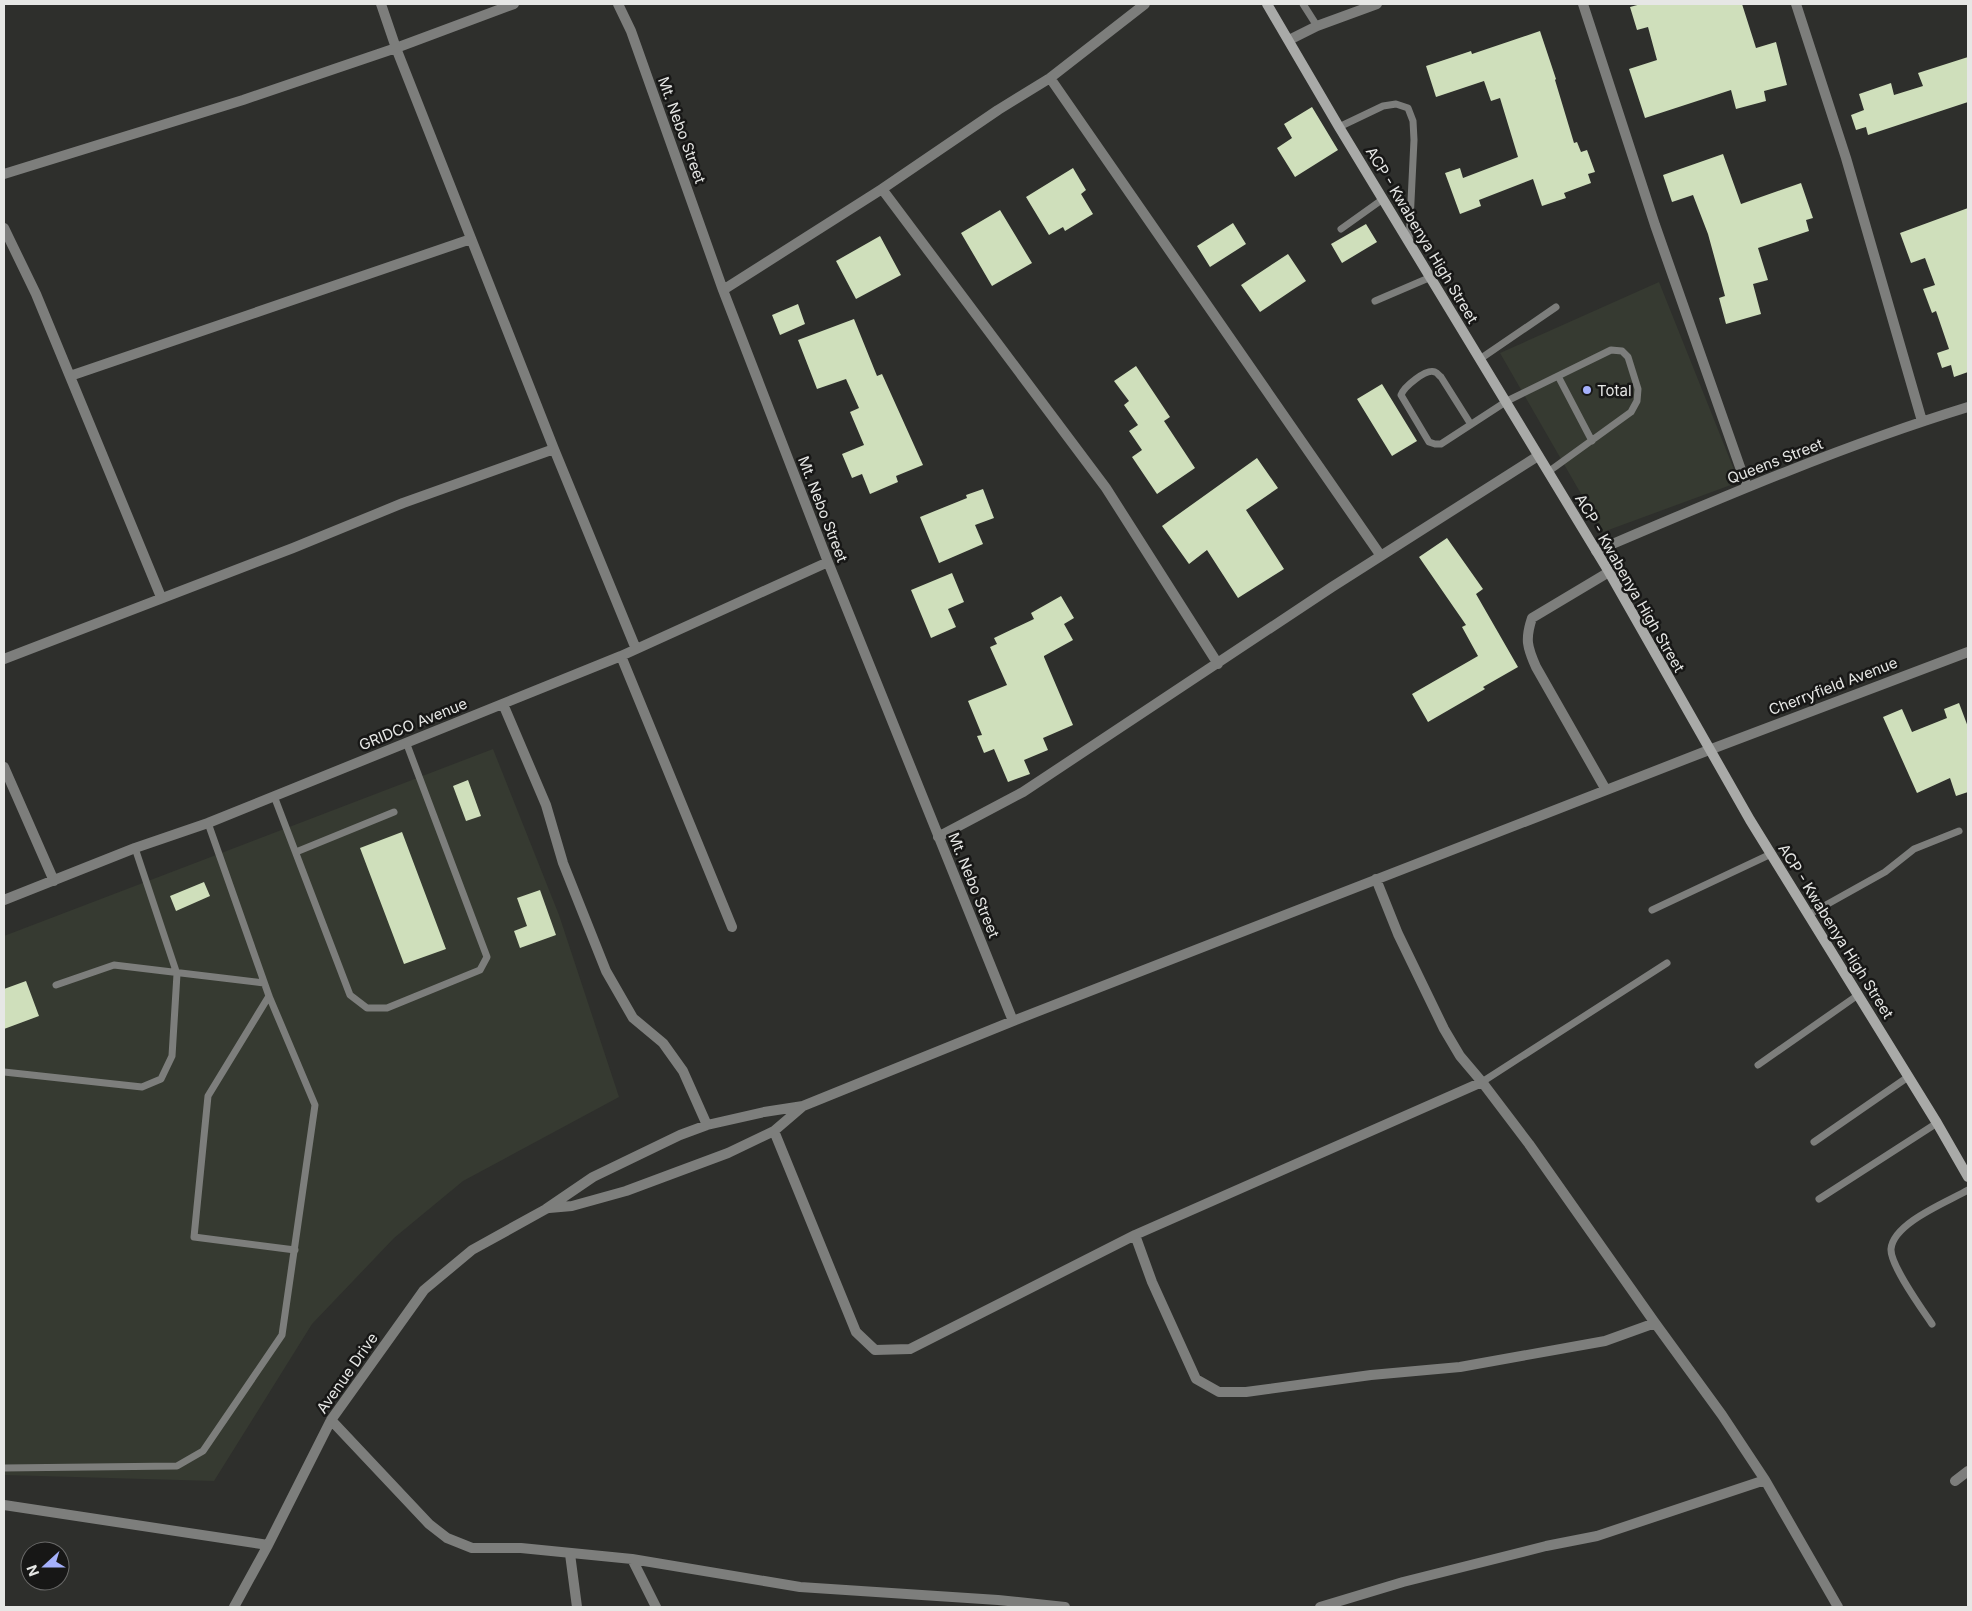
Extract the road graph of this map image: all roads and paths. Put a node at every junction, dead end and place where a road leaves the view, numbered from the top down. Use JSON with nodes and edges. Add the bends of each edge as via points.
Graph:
{"nodes":[{"id":1,"x":381,"y":4,"type":"edge"},
{"id":2,"x":514,"y":4,"type":"edge"},
{"id":3,"x":618,"y":4,"type":"edge"},
{"id":4,"x":1145,"y":4,"type":"edge"},
{"id":5,"x":1266,"y":4,"type":"edge"},
{"id":6,"x":1303,"y":4,"type":"edge"},
{"id":7,"x":1377,"y":4,"type":"edge"},
{"id":8,"x":1583,"y":4,"type":"edge"},
{"id":9,"x":1796,"y":4,"type":"edge"},
{"id":10,"x":1317,"y":26,"type":"junction"},
{"id":11,"x":1289,"y":40,"type":"junction"},
{"id":12,"x":396,"y":48,"type":"junction"},
{"id":13,"x":1050,"y":78,"type":"junction"},
{"id":14,"x":1339,"y":127,"type":"junction"},
{"id":15,"x":4,"y":174,"type":"edge"},
{"id":16,"x":882,"y":188,"type":"junction"},
{"id":17,"x":1383,"y":199,"type":"junction"},
{"id":18,"x":4,"y":228,"type":"edge"},
{"id":19,"x":1341,"y":229,"type":"dead end"},
{"id":20,"x":471,"y":239,"type":"junction"},
{"id":21,"x":1409,"y":242,"type":"junction"},
{"id":22,"x":1430,"y":277,"type":"junction"},
{"id":23,"x":723,"y":290,"type":"junction"},
{"id":24,"x":1375,"y":301,"type":"dead end"},
{"id":25,"x":1556,"y":307,"type":"dead end"},
{"id":26,"x":1480,"y":359,"type":"junction"},
{"id":27,"x":70,"y":376,"type":"junction"},
{"id":28,"x":1558,"y":376,"type":"junction"},
{"id":29,"x":1507,"y":401,"type":"junction"},
{"id":30,"x":1968,"y":407,"type":"edge"},
{"id":31,"x":1922,"y":421,"type":"junction"},
{"id":32,"x":1470,"y":423,"type":"junction"},
{"id":33,"x":1592,"y":441,"type":"junction"},
{"id":34,"x":554,"y":449,"type":"junction"},
{"id":35,"x":1538,"y":456,"type":"junction"},
{"id":36,"x":1548,"y":472,"type":"junction"},
{"id":37,"x":1747,"y":487,"type":"junction"},
{"id":38,"x":1596,"y":551,"type":"junction"},
{"id":39,"x":1381,"y":556,"type":"junction"},
{"id":40,"x":828,"y":562,"type":"junction"},
{"id":41,"x":1609,"y":572,"type":"junction"},
{"id":42,"x":161,"y":598,"type":"junction"},
{"id":43,"x":636,"y":649,"type":"junction"},
{"id":44,"x":1968,"y":652,"type":"edge"},
{"id":45,"x":621,"y":656,"type":"junction"},
{"id":46,"x":4,"y":659,"type":"edge"},
{"id":47,"x":1218,"y":664,"type":"junction"},
{"id":48,"x":503,"y":704,"type":"junction"},
{"id":49,"x":406,"y":742,"type":"junction"},
{"id":50,"x":1709,"y":750,"type":"junction"},
{"id":51,"x":4,"y":767,"type":"edge"},
{"id":52,"x":1606,"y":790,"type":"junction"},
{"id":53,"x":274,"y":796,"type":"junction"},
{"id":54,"x":394,"y":812,"type":"dead end"},
{"id":55,"x":208,"y":824,"type":"junction"},
{"id":56,"x":1959,"y":831,"type":"dead end"},
{"id":57,"x":938,"y":837,"type":"junction"},
{"id":58,"x":136,"y":848,"type":"junction"},
{"id":59,"x":296,"y":852,"type":"junction"},
{"id":60,"x":1771,"y":854,"type":"junction"},
{"id":61,"x":1376,"y":879,"type":"junction"},
{"id":62,"x":54,"y":881,"type":"junction"},
{"id":63,"x":4,"y":900,"type":"edge"},
{"id":64,"x":1652,"y":910,"type":"dead end"},
{"id":65,"x":1808,"y":915,"type":"junction"},
{"id":66,"x":732,"y":927,"type":"dead end"},
{"id":67,"x":1667,"y":963,"type":"dead end"},
{"id":68,"x":177,"y":974,"type":"junction"},
{"id":69,"x":264,"y":983,"type":"junction"},
{"id":70,"x":56,"y":985,"type":"dead end"},
{"id":71,"x":1858,"y":995,"type":"junction"},
{"id":72,"x":269,"y":996,"type":"junction"},
{"id":73,"x":1013,"y":1021,"type":"junction"},
{"id":74,"x":1758,"y":1065,"type":"dead end"},
{"id":75,"x":4,"y":1072,"type":"edge"},
{"id":76,"x":1908,"y":1077,"type":"junction"},
{"id":77,"x":1482,"y":1082,"type":"junction"},
{"id":78,"x":803,"y":1106,"type":"junction"},
{"id":79,"x":1937,"y":1123,"type":"junction"},
{"id":80,"x":707,"y":1125,"type":"junction"},
{"id":81,"x":774,"y":1131,"type":"junction"},
{"id":82,"x":1814,"y":1142,"type":"dead end"},
{"id":83,"x":1968,"y":1177,"type":"edge"},
{"id":84,"x":1968,"y":1190,"type":"edge"},
{"id":85,"x":1819,"y":1199,"type":"dead end"},
{"id":86,"x":546,"y":1209,"type":"junction"},
{"id":87,"x":1135,"y":1235,"type":"junction"},
{"id":88,"x":294,"y":1250,"type":"junction"},
{"id":89,"x":1655,"y":1323,"type":"junction"},
{"id":90,"x":1932,"y":1324,"type":"dead end"},
{"id":91,"x":331,"y":1420,"type":"junction"},
{"id":92,"x":4,"y":1468,"type":"edge"},
{"id":93,"x":1968,"y":1471,"type":"edge"},
{"id":94,"x":1765,"y":1480,"type":"junction"},
{"id":95,"x":1955,"y":1481,"type":"dead end"},
{"id":96,"x":4,"y":1505,"type":"edge"},
{"id":97,"x":268,"y":1545,"type":"junction"},
{"id":98,"x":570,"y":1554,"type":"junction"},
{"id":99,"x":632,"y":1559,"type":"junction"},
{"id":100,"x":234,"y":1607,"type":"edge"},
{"id":101,"x":577,"y":1607,"type":"edge"},
{"id":102,"x":656,"y":1607,"type":"edge"},
{"id":103,"x":1064,"y":1607,"type":"edge"},
{"id":104,"x":1320,"y":1607,"type":"edge"},
{"id":105,"x":1838,"y":1607,"type":"edge"}],
"edges":[{"from":1,"to":12,"type":"street"},
{"from":2,"to":12,"type":"street"},
{"from":3,"to":23,"type":"street","name":"Mt. Nebo Street"},
{"from":4,"to":13,"type":"street"},
{"from":5,"to":11,"type":"main road","name":"ACP - Kwabenya High Street"},
{"from":6,"to":10,"type":"lane"},
{"from":7,"to":10,"type":"street"},
{"from":8,"to":37,"type":"street","via":[[1655,225]]},
{"from":9,"to":31,"type":"street","via":[[1846,158]]},
{"from":10,"to":11,"type":"street"},
{"from":11,"to":14,"type":"main road","name":"ACP - Kwabenya High Street"},
{"from":12,"to":15,"type":"street","via":[[243,100]]},
{"from":12,"to":20,"type":"street"},
{"from":13,"to":16,"type":"street"},
{"from":13,"to":39,"type":"street"},
{"from":14,"to":17,"type":"main road","name":"ACP - Kwabenya High Street"},
{"from":14,"to":21,"type":"lane","via":[[1383,106],[1396,104],[1408,108],[1414,121]]},
{"from":16,"to":23,"type":"street"},
{"from":16,"to":47,"type":"street","via":[[1106,488]]},
{"from":17,"to":19,"type":"lane"},
{"from":17,"to":21,"type":"main road","name":"ACP - Kwabenya High Street"},
{"from":18,"to":27,"type":"street"},
{"from":20,"to":27,"type":"street"},
{"from":20,"to":34,"type":"street"},
{"from":21,"to":22,"type":"main road","name":"ACP - Kwabenya High Street"},
{"from":22,"to":24,"type":"lane"},
{"from":22,"to":26,"type":"main road","name":"ACP - Kwabenya High Street"},
{"from":23,"to":40,"type":"street","name":"Mt. Nebo Street"},
{"from":25,"to":26,"type":"lane"},
{"from":26,"to":29,"type":"main road","name":"ACP - Kwabenya High Street"},
{"from":27,"to":42,"type":"street"},
{"from":28,"to":29,"type":"lane"},
{"from":28,"to":33,"type":"lane"},
{"from":28,"to":33,"type":"lane","via":[[1611,350],[1622,351],[1628,357],[1638,389],[1637,401],[1631,412]]},
{"from":29,"to":32,"type":"lane"},
{"from":29,"to":35,"type":"main road","name":"ACP - Kwabenya High Street"},
{"from":30,"to":31,"type":"street","name":"Queens Street"},
{"from":31,"to":37,"type":"street","name":"Queens Street"},
{"from":32,"to":32,"type":"lane","via":[[1441,444],[1429,442],[1401,396],[1403,390],[1428,372],[1435,372],[1442,377]]},
{"from":33,"to":36,"type":"lane"},
{"from":34,"to":42,"type":"street","via":[[403,503]]},
{"from":34,"to":43,"type":"street"},
{"from":35,"to":36,"type":"main road","name":"ACP - Kwabenya High Street"},
{"from":35,"to":39,"type":"street"},
{"from":36,"to":38,"type":"main road","name":"ACP - Kwabenya High Street"},
{"from":37,"to":38,"type":"street","name":"Queens Street"},
{"from":38,"to":41,"type":"main road","name":"ACP - Kwabenya High Street"},
{"from":39,"to":47,"type":"street"},
{"from":40,"to":43,"type":"street","name":"GRIDCO Avenue"},
{"from":40,"to":57,"type":"street","name":"Mt. Nebo Street"},
{"from":41,"to":50,"type":"main road","name":"ACP - Kwabenya High Street"},
{"from":41,"to":52,"type":"street","via":[[1532,618],[1527,634],[1536,667]]},
{"from":42,"to":46,"type":"street"},
{"from":43,"to":45,"type":"street","name":"GRIDCO Avenue"},
{"from":44,"to":50,"type":"street","name":"Cherryfield Avenue"},
{"from":45,"to":48,"type":"street","name":"GRIDCO Avenue"},
{"from":45,"to":66,"type":"street"},
{"from":47,"to":57,"type":"street","via":[[1023,792]]},
{"from":48,"to":49,"type":"street","name":"GRIDCO Avenue"},
{"from":48,"to":80,"type":"street","via":[[546,805],[563,863],[606,971],[633,1018],[663,1043],[683,1071]]},
{"from":49,"to":53,"type":"street","name":"GRIDCO Avenue"},
{"from":49,"to":59,"type":"lane","via":[[487,957],[480,970],[387,1008],[367,1008],[350,995]]},
{"from":50,"to":52,"type":"street","name":"Cherryfield Avenue"},
{"from":50,"to":60,"type":"main road","name":"ACP - Kwabenya High Street"},
{"from":51,"to":62,"type":"street"},
{"from":52,"to":61,"type":"street","name":"Cherryfield Avenue"},
{"from":53,"to":55,"type":"street","name":"GRIDCO Avenue"},
{"from":53,"to":59,"type":"lane"},
{"from":54,"to":59,"type":"lane"},
{"from":55,"to":58,"type":"street","name":"GRIDCO Avenue"},
{"from":55,"to":69,"type":"lane"},
{"from":56,"to":65,"type":"lane","via":[[1914,849],[1885,872]]},
{"from":57,"to":73,"type":"street","name":"Mt. Nebo Street"},
{"from":58,"to":62,"type":"street","name":"GRIDCO Avenue"},
{"from":58,"to":68,"type":"lane"},
{"from":60,"to":64,"type":"lane"},
{"from":60,"to":65,"type":"main road","name":"ACP - Kwabenya High Street"},
{"from":61,"to":73,"type":"street","name":"Cherryfield Avenue"},
{"from":61,"to":77,"type":"street","via":[[1398,934],[1444,1029],[1460,1056]]},
{"from":62,"to":63,"type":"street","name":"GRIDCO Avenue"},
{"from":65,"to":71,"type":"main road","name":"ACP - Kwabenya High Street"},
{"from":67,"to":77,"type":"lane"},
{"from":68,"to":69,"type":"lane"},
{"from":68,"to":70,"type":"lane","via":[[114,965]]},
{"from":68,"to":75,"type":"lane","via":[[172,1056],[161,1079],[142,1087]]},
{"from":69,"to":72,"type":"lane"},
{"from":71,"to":74,"type":"lane"},
{"from":71,"to":76,"type":"main road","name":"ACP - Kwabenya High Street"},
{"from":72,"to":88,"type":"lane","via":[[315,1105]]},
{"from":72,"to":88,"type":"lane","via":[[208,1096],[194,1237]]},
{"from":73,"to":78,"type":"street","name":"Cherryfield Avenue"},
{"from":76,"to":79,"type":"main road","name":"ACP - Kwabenya High Street"},
{"from":76,"to":82,"type":"lane"},
{"from":77,"to":87,"type":"street"},
{"from":77,"to":89,"type":"street"},
{"from":78,"to":80,"type":"street","name":"Avenue Drive"},
{"from":78,"to":81,"type":"street"},
{"from":79,"to":83,"type":"main road","name":"ACP - Kwabenya High Street"},
{"from":79,"to":85,"type":"lane"},
{"from":80,"to":86,"type":"street","name":"Avenue Drive","via":[[593,1177]]},
{"from":81,"to":86,"type":"street","via":[[626,1191],[572,1206]]},
{"from":81,"to":87,"type":"street","via":[[856,1332],[875,1350],[910,1348]]},
{"from":84,"to":90,"type":"lane","via":[[1907,1224],[1895,1237],[1890,1251],[1901,1277]]},
{"from":86,"to":91,"type":"street","name":"Avenue Drive","via":[[472,1250],[424,1290]]},
{"from":87,"to":89,"type":"street","via":[[1152,1282],[1196,1378],[1219,1392],[1246,1392],[1460,1367],[1605,1341]]},
{"from":88,"to":92,"type":"lane","via":[[282,1334],[203,1451],[177,1466]]},
{"from":89,"to":94,"type":"street"},
{"from":91,"to":97,"type":"street","name":"Avenue Drive"},
{"from":91,"to":98,"type":"street","via":[[446,1538],[472,1548],[521,1548]]},
{"from":93,"to":95,"type":"street"},
{"from":94,"to":104,"type":"street","via":[[1597,1536],[1403,1582]]},
{"from":94,"to":105,"type":"street"},
{"from":96,"to":97,"type":"street"},
{"from":97,"to":100,"type":"street","name":"Avenue Drive"},
{"from":98,"to":99,"type":"street"},
{"from":98,"to":101,"type":"street"},
{"from":99,"to":102,"type":"street"},
{"from":99,"to":103,"type":"street","via":[[800,1587]]}]}
